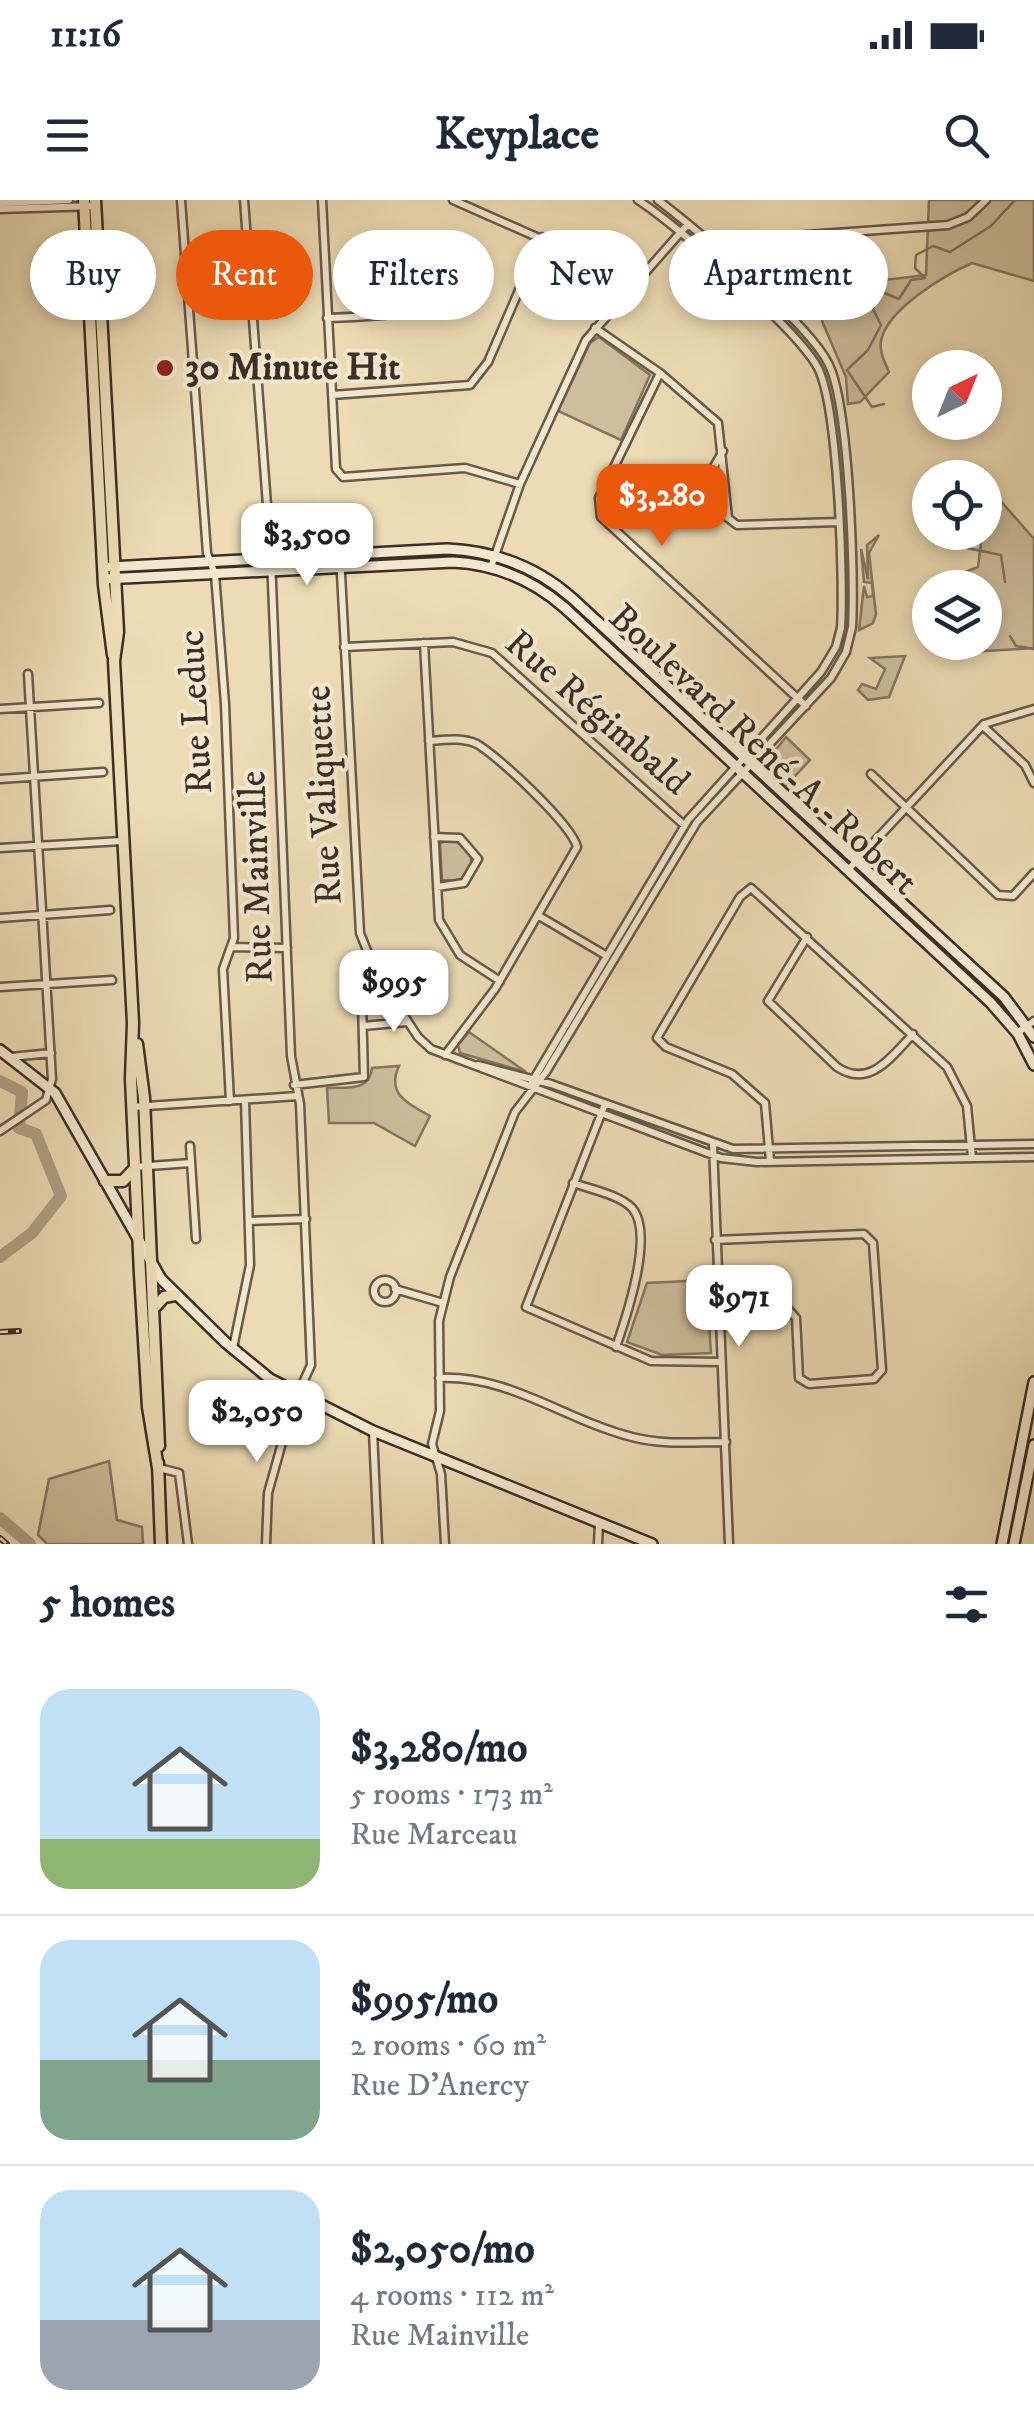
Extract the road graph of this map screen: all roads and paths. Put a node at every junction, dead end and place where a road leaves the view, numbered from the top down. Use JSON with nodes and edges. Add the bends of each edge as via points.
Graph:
{"nodes":[{"id":1,"x":69,"y":200,"type":"edge"},
{"id":2,"x":181,"y":200,"type":"edge"},
{"id":3,"x":244,"y":200,"type":"edge"},
{"id":4,"x":322,"y":200,"type":"edge"},
{"id":5,"x":453,"y":200,"type":"edge"},
{"id":6,"x":638,"y":200,"type":"edge"},
{"id":7,"x":658,"y":200,"type":"edge"},
{"id":8,"x":986,"y":200,"type":"edge"},
{"id":9,"x":90,"y":203,"type":"edge"},
{"id":10,"x":0,"y":206,"type":"edge"},
{"id":11,"x":687,"y":224,"type":"junction"},
{"id":12,"x":525,"y":230,"type":"edge"},
{"id":13,"x":676,"y":230,"type":"edge"},
{"id":14,"x":682,"y":230,"type":"edge"},
{"id":15,"x":694,"y":230,"type":"edge"},
{"id":16,"x":878,"y":230,"type":"edge"},
{"id":17,"x":669,"y":245,"type":"edge"},
{"id":18,"x":649,"y":268,"type":"edge"},
{"id":19,"x":514,"y":302,"type":"edge"},
{"id":20,"x":408,"y":312,"type":"joint"},
{"id":21,"x":327,"y":318,"type":"junction"},
{"id":22,"x":333,"y":318,"type":"edge"},
{"id":23,"x":602,"y":320,"type":"edge"},
{"id":24,"x":776,"y":320,"type":"edge"},
{"id":25,"x":792,"y":320,"type":"edge"},
{"id":26,"x":595,"y":328,"type":"junction"},
{"id":27,"x":660,"y":373,"type":"junction"},
{"id":28,"x":332,"y":395,"type":"junction"},
{"id":29,"x":723,"y":450,"type":"junction"},
{"id":30,"x":520,"y":484,"type":"junction"},
{"id":31,"x":728,"y":518,"type":"junction"},
{"id":32,"x":847,"y":521,"type":"junction"},
{"id":33,"x":836,"y":522,"type":"junction"},
{"id":34,"x":340,"y":555,"type":"junction"},
{"id":35,"x":494,"y":555,"type":"junction"},
{"id":36,"x":270,"y":558,"type":"junction"},
{"id":37,"x":208,"y":562,"type":"junction"},
{"id":38,"x":340,"y":567,"type":"junction"},
{"id":39,"x":491,"y":567,"type":"junction"},
{"id":40,"x":271,"y":571,"type":"junction"},
{"id":41,"x":109,"y":573,"type":"junction"},
{"id":42,"x":215,"y":574,"type":"junction"},
{"id":43,"x":424,"y":644,"type":"junction"},
{"id":44,"x":344,"y":647,"type":"junction"},
{"id":45,"x":28,"y":674,"type":"dead end"},
{"id":46,"x":798,"y":698,"type":"junction"},
{"id":47,"x":99,"y":702,"type":"dead end"},
{"id":48,"x":806,"y":706,"type":"junction"},
{"id":49,"x":28,"y":707,"type":"junction"},
{"id":50,"x":0,"y":709,"type":"edge"},
{"id":51,"x":1034,"y":709,"type":"edge"},
{"id":52,"x":982,"y":726,"type":"junction"},
{"id":53,"x":429,"y":741,"type":"junction"},
{"id":54,"x":747,"y":760,"type":"junction"},
{"id":55,"x":739,"y":769,"type":"junction"},
{"id":56,"x":103,"y":772,"type":"dead end"},
{"id":57,"x":871,"y":774,"type":"dead end"},
{"id":58,"x":33,"y":777,"type":"junction"},
{"id":59,"x":0,"y":779,"type":"edge"},
{"id":60,"x":1034,"y":783,"type":"edge"},
{"id":61,"x":904,"y":809,"type":"junction"},
{"id":62,"x":688,"y":828,"type":"junction"},
{"id":63,"x":434,"y":837,"type":"junction"},
{"id":64,"x":124,"y":842,"type":"junction"},
{"id":65,"x":38,"y":846,"type":"junction"},
{"id":66,"x":0,"y":848,"type":"edge"},
{"id":67,"x":856,"y":861,"type":"junction"},
{"id":68,"x":848,"y":870,"type":"junction"},
{"id":69,"x":1034,"y":873,"type":"edge"},
{"id":70,"x":436,"y":886,"type":"junction"},
{"id":71,"x":110,"y":910,"type":"dead end"},
{"id":72,"x":42,"y":916,"type":"junction"},
{"id":73,"x":539,"y":916,"type":"junction"},
{"id":74,"x":0,"y":918,"type":"edge"},
{"id":75,"x":807,"y":936,"type":"junction"},
{"id":76,"x":231,"y":947,"type":"junction"},
{"id":77,"x":287,"y":948,"type":"junction"},
{"id":78,"x":605,"y":955,"type":"junction"},
{"id":79,"x":367,"y":956,"type":"junction"},
{"id":80,"x":614,"y":960,"type":"junction"},
{"id":81,"x":112,"y":980,"type":"dead end"},
{"id":82,"x":500,"y":981,"type":"junction"},
{"id":83,"x":46,"y":984,"type":"junction"},
{"id":84,"x":0,"y":988,"type":"edge"},
{"id":85,"x":407,"y":1022,"type":"junction"},
{"id":86,"x":364,"y":1026,"type":"junction"},
{"id":87,"x":1032,"y":1029,"type":"edge"},
{"id":88,"x":913,"y":1034,"type":"junction"},
{"id":89,"x":1019,"y":1036,"type":"junction"},
{"id":90,"x":0,"y":1050,"type":"edge"},
{"id":91,"x":51,"y":1053,"type":"junction"},
{"id":92,"x":445,"y":1055,"type":"junction"},
{"id":93,"x":11,"y":1057,"type":"junction"},
{"id":94,"x":466,"y":1063,"type":"junction"},
{"id":95,"x":1034,"y":1065,"type":"edge"},
{"id":96,"x":535,"y":1079,"type":"junction"},
{"id":97,"x":294,"y":1085,"type":"junction"},
{"id":98,"x":51,"y":1088,"type":"junction"},
{"id":99,"x":530,"y":1088,"type":"junction"},
{"id":100,"x":298,"y":1096,"type":"junction"},
{"id":101,"x":245,"y":1100,"type":"junction"},
{"id":102,"x":230,"y":1101,"type":"junction"},
{"id":103,"x":605,"y":1104,"type":"junction"},
{"id":104,"x":138,"y":1107,"type":"junction"},
{"id":105,"x":602,"y":1114,"type":"junction"},
{"id":106,"x":0,"y":1131,"type":"edge"},
{"id":107,"x":1034,"y":1144,"type":"edge"},
{"id":108,"x":713,"y":1145,"type":"junction"},
{"id":109,"x":971,"y":1145,"type":"junction"},
{"id":110,"x":190,"y":1146,"type":"dead end"},
{"id":111,"x":770,"y":1150,"type":"junction"},
{"id":112,"x":711,"y":1156,"type":"junction"},
{"id":113,"x":1034,"y":1156,"type":"edge"},
{"id":114,"x":972,"y":1158,"type":"junction"},
{"id":115,"x":770,"y":1161,"type":"junction"},
{"id":116,"x":191,"y":1163,"type":"junction"},
{"id":117,"x":142,"y":1167,"type":"junction"},
{"id":118,"x":106,"y":1180,"type":"junction"},
{"id":119,"x":573,"y":1183,"type":"junction"},
{"id":120,"x":306,"y":1218,"type":"junction"},
{"id":121,"x":249,"y":1221,"type":"junction"},
{"id":122,"x":139,"y":1238,"type":"junction"},
{"id":123,"x":152,"y":1238,"type":"junction"},
{"id":124,"x":196,"y":1239,"type":"dead end"},
{"id":125,"x":715,"y":1240,"type":"junction"},
{"id":126,"x":153,"y":1269,"type":"junction"},
{"id":127,"x":140,"y":1270,"type":"junction"},
{"id":128,"x":396,"y":1290,"type":"dead end"},
{"id":129,"x":175,"y":1294,"type":"junction"},
{"id":130,"x":444,"y":1303,"type":"junction"},
{"id":131,"x":155,"y":1307,"type":"junction"},
{"id":132,"x":719,"y":1312,"type":"junction"},
{"id":133,"x":616,"y":1347,"type":"junction"},
{"id":134,"x":233,"y":1348,"type":"junction"},
{"id":135,"x":721,"y":1362,"type":"junction"},
{"id":136,"x":439,"y":1378,"type":"junction"},
{"id":137,"x":1034,"y":1382,"type":"edge"},
{"id":138,"x":297,"y":1396,"type":"junction"},
{"id":139,"x":373,"y":1431,"type":"junction"},
{"id":140,"x":726,"y":1442,"type":"junction"},
{"id":141,"x":1034,"y":1445,"type":"edge"},
{"id":142,"x":436,"y":1458,"type":"junction"},
{"id":143,"x":158,"y":1468,"type":"junction"},
{"id":144,"x":1032,"y":1470,"type":"edge"},
{"id":145,"x":1016,"y":1471,"type":"junction"},
{"id":146,"x":600,"y":1522,"type":"junction"},
{"id":147,"x":632,"y":1540,"type":"edge"},
{"id":148,"x":161,"y":1544,"type":"edge"},
{"id":149,"x":188,"y":1544,"type":"edge"},
{"id":150,"x":266,"y":1544,"type":"edge"},
{"id":151,"x":378,"y":1544,"type":"edge"},
{"id":152,"x":445,"y":1544,"type":"edge"},
{"id":153,"x":598,"y":1544,"type":"edge"},
{"id":154,"x":652,"y":1544,"type":"edge"},
{"id":155,"x":729,"y":1544,"type":"edge"},
{"id":156,"x":1002,"y":1544,"type":"edge"},
{"id":157,"x":1014,"y":1544,"type":"edge"}],
"edges":[{"from":1,"to":10,"type":"street"},
{"from":2,"to":37,"type":"street","name":"Rue Leduc"},
{"from":3,"to":36,"type":"street","name":"Rue Mainville"},
{"from":4,"to":21,"type":"street"},
{"from":5,"to":12,"type":"street"},
{"from":6,"to":13,"type":"street"},
{"from":7,"to":11,"type":"street"},
{"from":8,"to":16,"type":"street","via":[[968,218],[948,225]]},
{"from":9,"to":10,"type":"street"},
{"from":9,"to":41,"type":"main road"},
{"from":11,"to":14,"type":"street"},
{"from":11,"to":15,"type":"street"},
{"from":17,"to":18,"type":"street"},
{"from":19,"to":28,"type":"street","via":[[488,362],[470,385]]},
{"from":20,"to":20,"type":"street","via":[[405,285],[414,273],[428,276],[436,290],[432,308]]},
{"from":21,"to":22,"type":"street"},
{"from":21,"to":28,"type":"street"},
{"from":23,"to":26,"type":"street"},
{"from":24,"to":33,"type":"street","via":[[822,376]]},
{"from":25,"to":32,"type":"street","via":[[831,368],[841,402]]},
{"from":26,"to":27,"type":"street"},
{"from":26,"to":30,"type":"street"},
{"from":27,"to":29,"type":"street","via":[[718,423]]},
{"from":27,"to":46,"type":"street","via":[[599,498],[602,517]]},
{"from":28,"to":30,"type":"street","via":[[336,469],[343,477],[465,468]]},
{"from":29,"to":31,"type":"street"},
{"from":29,"to":31,"type":"street","via":[[704,482],[704,495]]},
{"from":30,"to":35,"type":"street"},
{"from":31,"to":33,"type":"street","via":[[737,525]]},
{"from":32,"to":33,"type":"street"},
{"from":32,"to":48,"type":"street","via":[[849,642],[838,669]]},
{"from":33,"to":46,"type":"street","via":[[839,639]]},
{"from":34,"to":35,"type":"street","name":"Boulevard René-A.-Robert","via":[[447,549]]},
{"from":34,"to":36,"type":"street","name":"Boulevard René-A.-Robert"},
{"from":34,"to":38,"type":"street","name":"Rue Valiquette"},
{"from":35,"to":39,"type":"street"},
{"from":35,"to":54,"type":"street","name":"Boulevard René-A.-Robert","via":[[568,594]]},
{"from":36,"to":37,"type":"street","name":"Boulevard René-A.-Robert"},
{"from":36,"to":40,"type":"street","name":"Rue Mainville"},
{"from":37,"to":41,"type":"street","name":"Boulevard René-A.-Robert"},
{"from":37,"to":42,"type":"street","name":"Rue Leduc"},
{"from":38,"to":39,"type":"street","name":"Boulevard René-A.-Robert"},
{"from":38,"to":40,"type":"street","name":"Boulevard René-A.-Robert"},
{"from":38,"to":44,"type":"street","name":"Rue Valiquette"},
{"from":39,"to":55,"type":"street","name":"Boulevard René-A.-Robert","via":[[556,600]]},
{"from":40,"to":42,"type":"street","name":"Boulevard René-A.-Robert"},
{"from":40,"to":77,"type":"street","name":"Rue Mainville"},
{"from":41,"to":42,"type":"street","name":"Boulevard René-A.-Robert"},
{"from":41,"to":64,"type":"main road","via":[[118,632]]},
{"from":42,"to":76,"type":"street","name":"Rue Leduc","via":[[226,704]]},
{"from":43,"to":44,"type":"street","name":"Rue Régimbald"},
{"from":43,"to":53,"type":"street"},
{"from":43,"to":62,"type":"street","name":"Rue Régimbald","via":[[466,644],[500,658]]},
{"from":44,"to":79,"type":"street","name":"Rue Valiquette","via":[[359,923]]},
{"from":45,"to":49,"type":"street"},
{"from":46,"to":48,"type":"street"},
{"from":46,"to":54,"type":"street"},
{"from":47,"to":49,"type":"street"},
{"from":48,"to":54,"type":"street"},
{"from":49,"to":50,"type":"street"},
{"from":49,"to":58,"type":"street"},
{"from":51,"to":52,"type":"street"},
{"from":52,"to":60,"type":"street"},
{"from":52,"to":61,"type":"street"},
{"from":53,"to":63,"type":"street"},
{"from":53,"to":73,"type":"street","via":[[479,746],[572,834],[574,857]]},
{"from":54,"to":55,"type":"street"},
{"from":54,"to":67,"type":"street","name":"Boulevard René-A.-Robert"},
{"from":55,"to":62,"type":"street"},
{"from":55,"to":68,"type":"street","name":"Boulevard René-A.-Robert"},
{"from":56,"to":58,"type":"street"},
{"from":57,"to":61,"type":"street"},
{"from":58,"to":59,"type":"street"},
{"from":58,"to":65,"type":"street"},
{"from":61,"to":67,"type":"street"},
{"from":61,"to":69,"type":"street","via":[[1000,896],[1013,896]]},
{"from":62,"to":78,"type":"street"},
{"from":62,"to":80,"type":"street"},
{"from":63,"to":70,"type":"street"},
{"from":63,"to":70,"type":"street","via":[[458,837],[478,859],[464,883]]},
{"from":64,"to":65,"type":"street"},
{"from":64,"to":104,"type":"main road"},
{"from":65,"to":66,"type":"street"},
{"from":65,"to":72,"type":"street"},
{"from":67,"to":68,"type":"street"},
{"from":67,"to":87,"type":"street","name":"Boulevard René-A.-Robert"},
{"from":68,"to":89,"type":"street","name":"Boulevard René-A.-Robert"},
{"from":70,"to":82,"type":"street","via":[[440,924],[455,950]]},
{"from":71,"to":72,"type":"street"},
{"from":72,"to":74,"type":"street"},
{"from":72,"to":83,"type":"street"},
{"from":73,"to":78,"type":"street"},
{"from":73,"to":82,"type":"street"},
{"from":75,"to":88,"type":"street"},
{"from":75,"to":88,"type":"street","via":[[768,1001],[837,1067],[850,1074],[874,1072]]},
{"from":75,"to":111,"type":"street","via":[[758,891],[745,890],[657,1036],[663,1046],[732,1074],[766,1104]]},
{"from":76,"to":77,"type":"street"},
{"from":76,"to":102,"type":"street","name":"Rue Leduc","via":[[223,969]]},
{"from":77,"to":97,"type":"street","name":"Rue Mainville"},
{"from":78,"to":80,"type":"street"},
{"from":78,"to":96,"type":"street"},
{"from":79,"to":85,"type":"street"},
{"from":79,"to":86,"type":"street","name":"Rue Valiquette"},
{"from":80,"to":96,"type":"street"},
{"from":81,"to":83,"type":"street"},
{"from":82,"to":92,"type":"street"},
{"from":83,"to":84,"type":"street"},
{"from":83,"to":91,"type":"street"},
{"from":85,"to":86,"type":"street"},
{"from":85,"to":92,"type":"street","via":[[425,1045]]},
{"from":86,"to":97,"type":"street","name":"Rue Valiquette","via":[[364,1077]]},
{"from":87,"to":89,"type":"street"},
{"from":88,"to":109,"type":"street","via":[[961,1090]]},
{"from":89,"to":95,"type":"street","name":"Boulevard René-A.-Robert"},
{"from":90,"to":93,"type":"street"},
{"from":91,"to":93,"type":"street"},
{"from":91,"to":98,"type":"street"},
{"from":92,"to":94,"type":"street"},
{"from":93,"to":98,"type":"street"},
{"from":94,"to":96,"type":"street"},
{"from":94,"to":99,"type":"street"},
{"from":96,"to":99,"type":"street"},
{"from":96,"to":103,"type":"street"},
{"from":97,"to":100,"type":"street","name":"Rue Mainville"},
{"from":98,"to":106,"type":"street","via":[[46,1100]]},
{"from":98,"to":118,"type":"street"},
{"from":99,"to":105,"type":"street"},
{"from":99,"to":130,"type":"street","via":[[515,1112]]},
{"from":100,"to":101,"type":"street"},
{"from":100,"to":120,"type":"street","name":"Rue Mainville"},
{"from":101,"to":102,"type":"street"},
{"from":101,"to":121,"type":"street"},
{"from":102,"to":104,"type":"street"},
{"from":103,"to":105,"type":"street"},
{"from":103,"to":108,"type":"street"},
{"from":104,"to":117,"type":"main road"},
{"from":105,"to":112,"type":"street"},
{"from":105,"to":119,"type":"street"},
{"from":107,"to":109,"type":"street"},
{"from":108,"to":111,"type":"street"},
{"from":108,"to":112,"type":"street"},
{"from":109,"to":111,"type":"street"},
{"from":109,"to":114,"type":"street"},
{"from":110,"to":116,"type":"street"},
{"from":111,"to":115,"type":"street"},
{"from":112,"to":115,"type":"street"},
{"from":112,"to":125,"type":"street"},
{"from":113,"to":114,"type":"street"},
{"from":114,"to":115,"type":"street"},
{"from":116,"to":117,"type":"street"},
{"from":116,"to":124,"type":"street"},
{"from":117,"to":118,"type":"main road","via":[[125,1180]]},
{"from":117,"to":122,"type":"main road"},
{"from":117,"to":123,"type":"main road"},
{"from":118,"to":122,"type":"street"},
{"from":119,"to":133,"type":"street","via":[[629,1204],[636,1214],[638,1278]]},
{"from":119,"to":133,"type":"street","via":[[526,1307]]},
{"from":120,"to":121,"type":"street"},
{"from":120,"to":138,"type":"street","name":"Rue Mainville","via":[[311,1365]]},
{"from":121,"to":134,"type":"street","via":[[250,1270]]},
{"from":122,"to":123,"type":"street"},
{"from":122,"to":126,"type":"street"},
{"from":122,"to":127,"type":"main road"},
{"from":123,"to":126,"type":"main road"},
{"from":125,"to":132,"type":"street"},
{"from":125,"to":132,"type":"street","via":[[864,1234],[873,1243],[882,1370],[874,1379],[808,1384],[799,1378],[796,1318],[788,1309]]},
{"from":126,"to":127,"type":"street"},
{"from":126,"to":129,"type":"street"},
{"from":126,"to":131,"type":"main road"},
{"from":127,"to":143,"type":"main road"},
{"from":128,"to":130,"type":"street"},
{"from":129,"to":131,"type":"main road"},
{"from":129,"to":134,"type":"street"},
{"from":130,"to":136,"type":"street"},
{"from":131,"to":143,"type":"main road"},
{"from":132,"to":135,"type":"street"},
{"from":133,"to":135,"type":"street","via":[[651,1361]]},
{"from":134,"to":138,"type":"street"},
{"from":135,"to":140,"type":"street"},
{"from":136,"to":140,"type":"street","via":[[489,1380],[629,1437]]},
{"from":136,"to":142,"type":"street"},
{"from":137,"to":145,"type":"street"},
{"from":138,"to":139,"type":"street"},
{"from":138,"to":150,"type":"street","name":"Rue Mainville","via":[[268,1492]]},
{"from":139,"to":142,"type":"street"},
{"from":139,"to":151,"type":"street"},
{"from":140,"to":155,"type":"street"},
{"from":141,"to":144,"type":"street"},
{"from":142,"to":146,"type":"street"},
{"from":142,"to":152,"type":"street"},
{"from":143,"to":148,"type":"main road"},
{"from":143,"to":149,"type":"street","via":[[179,1474]]},
{"from":144,"to":145,"type":"street"},
{"from":144,"to":157,"type":"street"},
{"from":145,"to":156,"type":"street"},
{"from":146,"to":147,"type":"street"},
{"from":146,"to":153,"type":"street"},
{"from":147,"to":154,"type":"street"}]}
